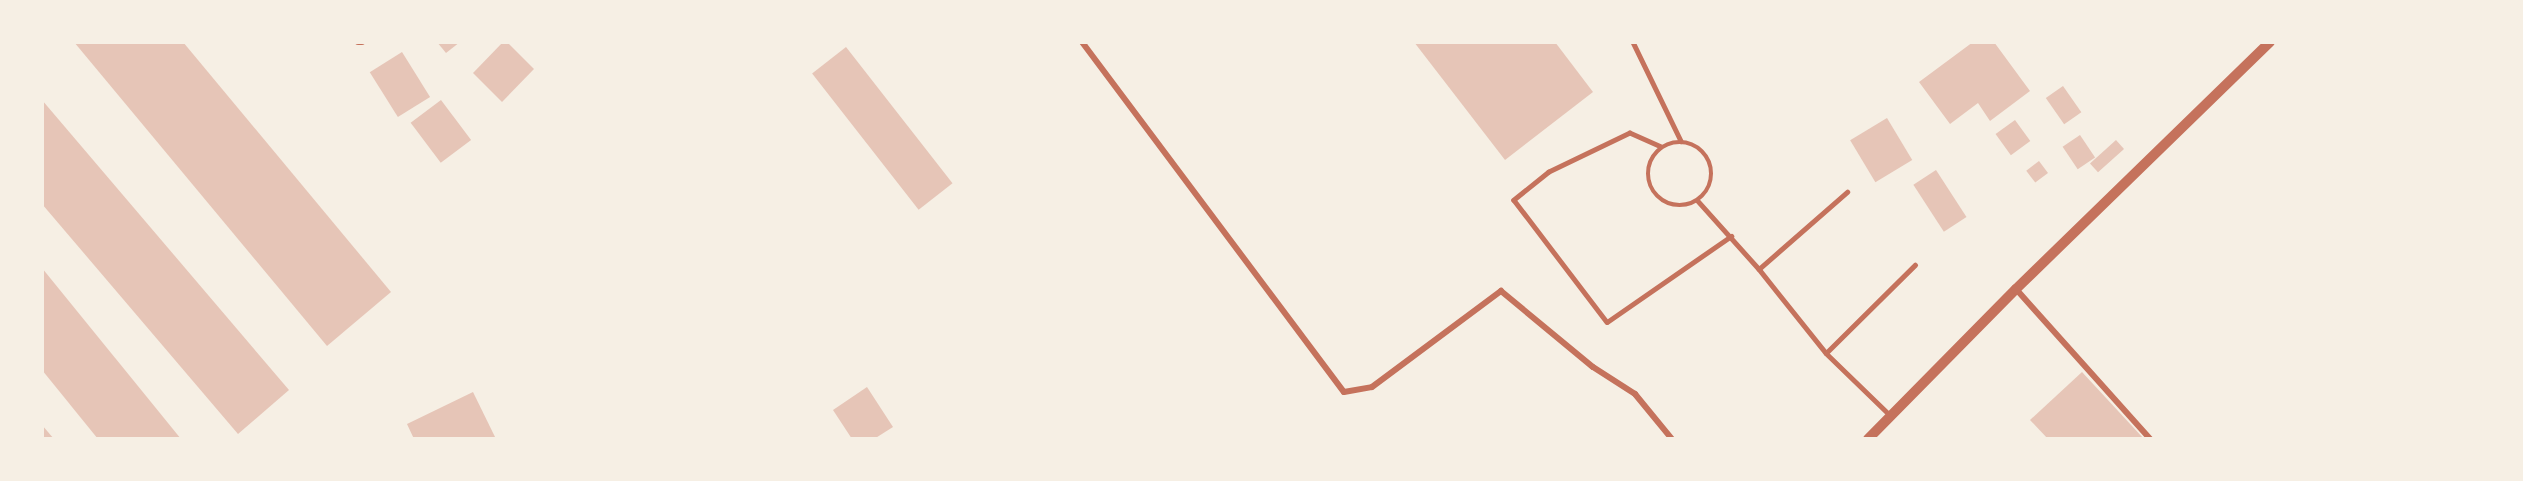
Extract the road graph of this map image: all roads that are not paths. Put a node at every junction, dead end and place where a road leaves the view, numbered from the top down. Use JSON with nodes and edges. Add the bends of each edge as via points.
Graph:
{"nodes":[{"id":1,"x":1082,"y":42,"type":"edge"},
{"id":2,"x":1633,"y":42,"type":"edge"},
{"id":3,"x":2270,"y":42,"type":"edge"},
{"id":4,"x":1681,"y":141,"type":"junction"},
{"id":5,"x":1661,"y":147,"type":"junction"},
{"id":6,"x":1847,"y":192,"type":"dead end"},
{"id":7,"x":1698,"y":201,"type":"junction"},
{"id":8,"x":1731,"y":236,"type":"junction"},
{"id":9,"x":1915,"y":266,"type":"dead end"},
{"id":10,"x":1759,"y":269,"type":"junction"},
{"id":11,"x":2016,"y":289,"type":"junction"},
{"id":12,"x":1826,"y":353,"type":"junction"},
{"id":13,"x":1892,"y":416,"type":"junction"},
{"id":14,"x":1672,"y":439,"type":"edge"},
{"id":15,"x":1868,"y":439,"type":"edge"},
{"id":16,"x":2150,"y":439,"type":"edge"}],
"edges":[{"from":1,"to":14,"type":"street","via":[[1344,392],[1372,387],[1501,291],[1593,367],[1635,394]]},
{"from":2,"to":4,"type":"lane"},
{"from":3,"to":11,"type":"street"},
{"from":4,"to":5,"type":"lane"},
{"from":4,"to":7,"type":"lane","via":[[1699,148],[1711,164],[1711,185]]},
{"from":5,"to":7,"type":"lane","via":[[1649,163],[1649,183],[1660,200],[1679,207]]},
{"from":5,"to":8,"type":"lane","via":[[1630,133],[1549,172],[1514,200],[1607,322]]},
{"from":6,"to":10,"type":"lane"},
{"from":7,"to":8,"type":"lane"},
{"from":8,"to":10,"type":"lane"},
{"from":9,"to":12,"type":"lane"},
{"from":10,"to":12,"type":"lane"},
{"from":11,"to":13,"type":"street"},
{"from":11,"to":16,"type":"street"},
{"from":12,"to":13,"type":"lane"},
{"from":13,"to":15,"type":"street"}]}
